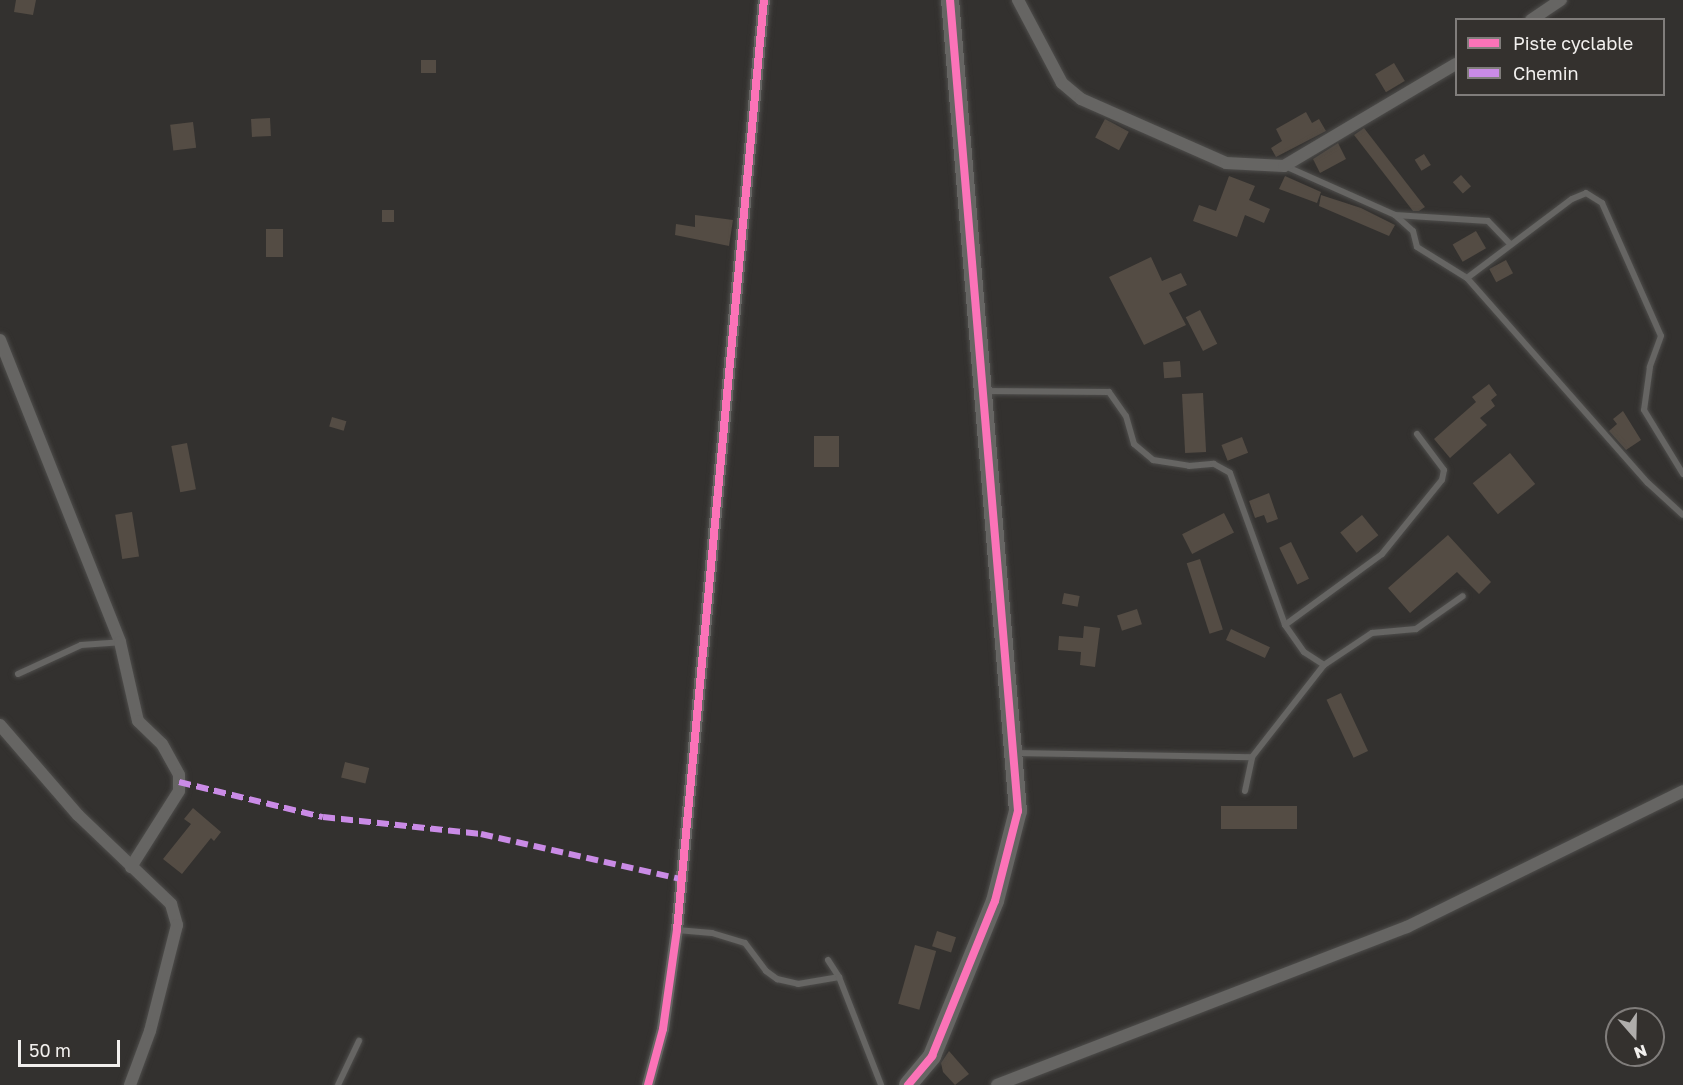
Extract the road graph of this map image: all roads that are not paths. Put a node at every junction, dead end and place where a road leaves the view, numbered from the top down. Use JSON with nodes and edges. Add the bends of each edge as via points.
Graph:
{"nodes":[{"id":1,"x":764,"y":0,"type":"edge"},
{"id":2,"x":950,"y":0,"type":"edge"},
{"id":3,"x":1018,"y":0,"type":"edge"},
{"id":4,"x":1561,"y":0,"type":"edge"},
{"id":5,"x":1534,"y":18,"type":"edge"},
{"id":6,"x":1455,"y":65,"type":"edge"},
{"id":7,"x":1284,"y":166,"type":"junction"},
{"id":8,"x":1395,"y":215,"type":"junction"},
{"id":9,"x":1509,"y":243,"type":"junction"},
{"id":10,"x":1467,"y":278,"type":"junction"},
{"id":11,"x":0,"y":340,"type":"edge"},
{"id":12,"x":983,"y":391,"type":"junction"},
{"id":13,"x":1417,"y":434,"type":"dead end"},
{"id":14,"x":1683,"y":474,"type":"edge"},
{"id":15,"x":1683,"y":515,"type":"edge"},
{"id":16,"x":1463,"y":596,"type":"dead end"},
{"id":17,"x":1285,"y":625,"type":"junction"},
{"id":18,"x":120,"y":642,"type":"junction"},
{"id":19,"x":1324,"y":665,"type":"junction"},
{"id":20,"x":18,"y":674,"type":"dead end"},
{"id":21,"x":0,"y":725,"type":"edge"},
{"id":22,"x":1015,"y":753,"type":"junction"},
{"id":23,"x":1252,"y":757,"type":"junction"},
{"id":24,"x":1245,"y":791,"type":"dead end"},
{"id":25,"x":1683,"y":791,"type":"edge"},
{"id":26,"x":131,"y":867,"type":"junction"},
{"id":27,"x":677,"y":930,"type":"junction"},
{"id":28,"x":828,"y":960,"type":"dead end"},
{"id":29,"x":839,"y":977,"type":"junction"},
{"id":30,"x":359,"y":1041,"type":"dead end"},
{"id":31,"x":917,"y":1082,"type":"edge"},
{"id":32,"x":130,"y":1085,"type":"edge"},
{"id":33,"x":338,"y":1085,"type":"edge"},
{"id":34,"x":648,"y":1085,"type":"edge"},
{"id":35,"x":881,"y":1085,"type":"edge"},
{"id":36,"x":997,"y":1085,"type":"edge"}],
"edges":[{"from":1,"to":27,"type":"street"},
{"from":2,"to":12,"type":"street"},
{"from":3,"to":7,"type":"street","via":[[1050,66],[1062,84],[1081,99],[1226,163]]},
{"from":4,"to":5,"type":"street"},
{"from":6,"to":7,"type":"street"},
{"from":7,"to":8,"type":"lane"},
{"from":8,"to":9,"type":"lane","via":[[1488,221]]},
{"from":8,"to":10,"type":"lane","via":[[1413,231],[1417,247]]},
{"from":9,"to":10,"type":"lane"},
{"from":9,"to":14,"type":"lane","via":[[1572,199],[1586,193],[1602,202],[1661,336],[1650,367],[1644,410]]},
{"from":10,"to":15,"type":"lane","via":[[1648,483]]},
{"from":11,"to":18,"type":"street"},
{"from":12,"to":17,"type":"lane","via":[[1109,392],[1126,416],[1134,444],[1153,460],[1189,466],[1214,464],[1230,473]]},
{"from":12,"to":22,"type":"street"},
{"from":13,"to":17,"type":"lane","via":[[1444,470],[1442,480],[1382,554]]},
{"from":16,"to":19,"type":"lane","via":[[1416,628],[1372,633]]},
{"from":17,"to":19,"type":"lane","via":[[1304,652]]},
{"from":18,"to":20,"type":"lane","via":[[81,645]]},
{"from":18,"to":26,"type":"street","via":[[138,721],[162,744],[179,775],[179,791]]},
{"from":19,"to":23,"type":"lane"},
{"from":21,"to":26,"type":"street","via":[[56,791]]},
{"from":22,"to":23,"type":"lane"},
{"from":22,"to":31,"type":"street","via":[[1018,811],[995,901],[932,1056]]},
{"from":23,"to":24,"type":"lane"},
{"from":25,"to":36,"type":"street","via":[[1407,927]]},
{"from":26,"to":32,"type":"street","via":[[171,904],[177,925],[150,1031]]},
{"from":27,"to":29,"type":"lane","via":[[712,933],[745,944],[777,980],[798,984]]},
{"from":27,"to":34,"type":"street","via":[[663,1029]]},
{"from":28,"to":29,"type":"lane"},
{"from":29,"to":35,"type":"lane"},
{"from":30,"to":33,"type":"lane"}]}
